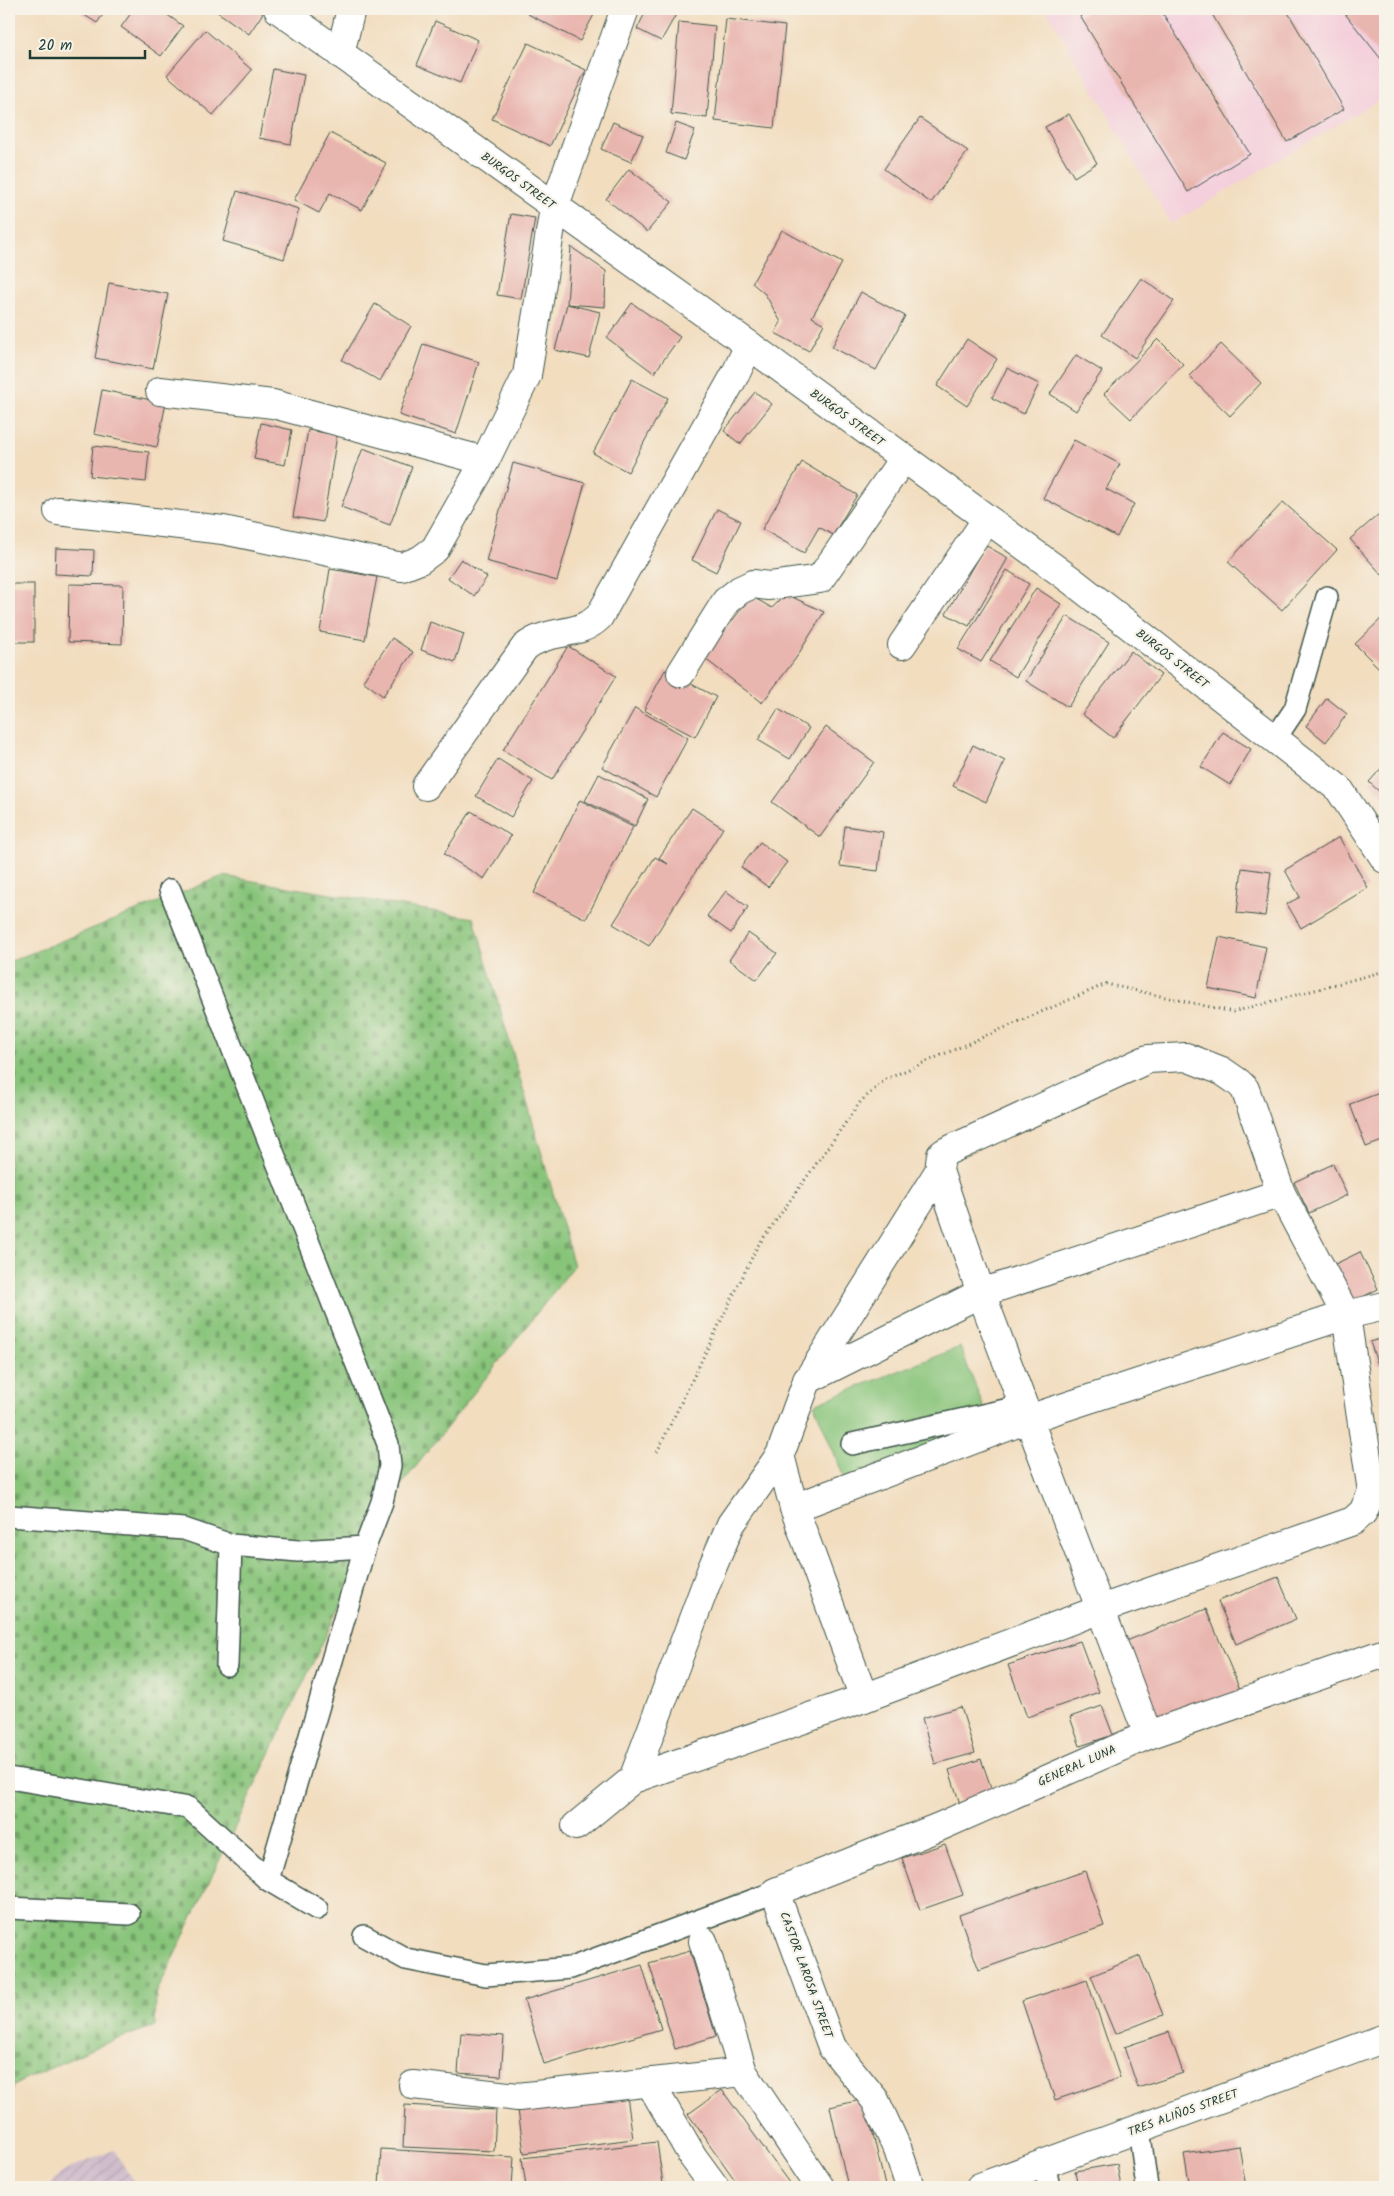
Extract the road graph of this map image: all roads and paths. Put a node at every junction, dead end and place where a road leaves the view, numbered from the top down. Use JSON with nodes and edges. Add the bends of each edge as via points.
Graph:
{"nodes":[{"id":1,"x":278,"y":9,"type":"edge"},
{"id":2,"x":352,"y":9,"type":"edge"},
{"id":3,"x":625,"y":9,"type":"edge"},
{"id":4,"x":340,"y":54,"type":"junction"},
{"id":5,"x":554,"y":208,"type":"junction"},
{"id":6,"x":749,"y":345,"type":"junction"},
{"id":7,"x":160,"y":391,"type":"dead end"},
{"id":8,"x":903,"y":459,"type":"junction"},
{"id":9,"x":485,"y":461,"type":"junction"},
{"id":10,"x":58,"y":511,"type":"dead end"},
{"id":11,"x":986,"y":520,"type":"junction"},
{"id":12,"x":1327,"y":597,"type":"dead end"},
{"id":13,"x":902,"y":644,"type":"dead end"},
{"id":14,"x":681,"y":673,"type":"dead end"},
{"id":15,"x":1274,"y":739,"type":"junction"},
{"id":16,"x":426,"y":786,"type":"dead end"},
{"id":17,"x":1385,"y":859,"type":"edge"},
{"id":18,"x":170,"y":890,"type":"dead end"},
{"id":19,"x":939,"y":1171,"type":"junction"},
{"id":20,"x":1281,"y":1193,"type":"junction"},
{"id":21,"x":981,"y":1293,"type":"junction"},
{"id":22,"x":1385,"y":1306,"type":"edge"},
{"id":23,"x":1346,"y":1315,"type":"junction"},
{"id":24,"x":807,"y":1381,"type":"junction"},
{"id":25,"x":1026,"y":1412,"type":"junction"},
{"id":26,"x":852,"y":1444,"type":"dead end"},
{"id":27,"x":780,"y":1455,"type":"junction"},
{"id":28,"x":794,"y":1508,"type":"junction"},
{"id":29,"x":9,"y":1516,"type":"edge"},
{"id":30,"x":231,"y":1545,"type":"junction"},
{"id":31,"x":365,"y":1547,"type":"junction"},
{"id":32,"x":1101,"y":1609,"type":"junction"},
{"id":33,"x":1385,"y":1653,"type":"edge"},
{"id":34,"x":227,"y":1665,"type":"dead end"},
{"id":35,"x":864,"y":1698,"type":"junction"},
{"id":36,"x":1148,"y":1735,"type":"junction"},
{"id":37,"x":9,"y":1778,"type":"edge"},
{"id":38,"x":633,"y":1779,"type":"junction"},
{"id":39,"x":576,"y":1826,"type":"dead end"},
{"id":40,"x":268,"y":1880,"type":"junction"},
{"id":41,"x":775,"y":1892,"type":"junction"},
{"id":42,"x":9,"y":1908,"type":"edge"},
{"id":43,"x":317,"y":1909,"type":"dead end"},
{"id":44,"x":129,"y":1914,"type":"dead end"},
{"id":45,"x":364,"y":1936,"type":"dead end"},
{"id":46,"x":703,"y":1941,"type":"dead end"},
{"id":47,"x":1385,"y":2038,"type":"edge"},
{"id":48,"x":743,"y":2072,"type":"junction"},
{"id":49,"x":650,"y":2083,"type":"junction"},
{"id":50,"x":413,"y":2085,"type":"dead end"},
{"id":51,"x":1139,"y":2129,"type":"junction"},
{"id":52,"x":1047,"y":2175,"type":"edge"},
{"id":53,"x":715,"y":2187,"type":"edge"},
{"id":54,"x":820,"y":2187,"type":"edge"},
{"id":55,"x":910,"y":2187,"type":"edge"},
{"id":56,"x":980,"y":2187,"type":"edge"},
{"id":57,"x":1147,"y":2187,"type":"edge"}],
"edges":[{"from":1,"to":4,"type":"street","name":"BURGOS STREET"},
{"from":2,"to":4,"type":"street"},
{"from":3,"to":5,"type":"street"},
{"from":4,"to":5,"type":"street","name":"BURGOS STREET"},
{"from":5,"to":6,"type":"street","name":"BURGOS STREET"},
{"from":5,"to":9,"type":"street","via":[[527,375]]},
{"from":6,"to":8,"type":"street","name":"BURGOS STREET"},
{"from":6,"to":16,"type":"street","via":[[599,617],[579,631],[548,635],[535,639],[526,647]]},
{"from":7,"to":9,"type":"street","via":[[272,404]]},
{"from":8,"to":11,"type":"street","name":"BURGOS STREET"},
{"from":8,"to":14,"type":"street","via":[[820,580],[770,586],[753,584],[740,590],[726,601]]},
{"from":9,"to":10,"type":"street","via":[[435,549],[402,567],[223,530]]},
{"from":11,"to":13,"type":"street"},
{"from":11,"to":15,"type":"street","name":"BURGOS STREET","via":[[1071,580]]},
{"from":12,"to":15,"type":"lane","via":[[1295,709]]},
{"from":15,"to":17,"type":"street","name":"BURGOS STREET","via":[[1339,789]]},
{"from":18,"to":31,"type":"lane","via":[[388,1444],[390,1466],[382,1502]]},
{"from":19,"to":20,"type":"street","via":[[941,1155],[945,1152],[1148,1059],[1186,1058],[1222,1071],[1245,1089]]},
{"from":19,"to":21,"type":"street"},
{"from":19,"to":24,"type":"street"},
{"from":20,"to":21,"type":"street"},
{"from":20,"to":23,"type":"street"},
{"from":21,"to":24,"type":"street"},
{"from":21,"to":25,"type":"street"},
{"from":22,"to":23,"type":"street"},
{"from":23,"to":25,"type":"street"},
{"from":23,"to":32,"type":"street","via":[[1372,1492],[1363,1512],[1353,1521]]},
{"from":24,"to":27,"type":"street"},
{"from":25,"to":26,"type":"lane"},
{"from":25,"to":28,"type":"street"},
{"from":25,"to":32,"type":"street"},
{"from":27,"to":28,"type":"street"},
{"from":27,"to":38,"type":"street","via":[[731,1524]]},
{"from":28,"to":35,"type":"street"},
{"from":29,"to":30,"type":"lane","via":[[184,1529]]},
{"from":30,"to":31,"type":"lane","via":[[298,1551]]},
{"from":30,"to":34,"type":"lane"},
{"from":31,"to":40,"type":"lane"},
{"from":32,"to":35,"type":"street"},
{"from":32,"to":36,"type":"street"},
{"from":33,"to":36,"type":"street","name":"GENERAL LUNA"},
{"from":35,"to":38,"type":"street"},
{"from":36,"to":41,"type":"street","name":"GENERAL LUNA","via":[[939,1827]]},
{"from":37,"to":40,"type":"lane","via":[[189,1808]]},
{"from":38,"to":39,"type":"street"},
{"from":40,"to":43,"type":"lane"},
{"from":41,"to":45,"type":"lane","via":[[571,1968],[486,1975],[406,1959]]},
{"from":41,"to":55,"type":"street","name":"CASTOR LAROSA STREET","via":[[832,2047],[875,2100],[898,2150]]},
{"from":42,"to":44,"type":"lane"},
{"from":46,"to":48,"type":"street"},
{"from":47,"to":51,"type":"street","name":"TRES ALIÑOS STREET"},
{"from":48,"to":49,"type":"street"},
{"from":48,"to":54,"type":"street"},
{"from":49,"to":50,"type":"street","via":[[518,2097]]},
{"from":49,"to":53,"type":"street","via":[[693,2157]]},
{"from":51,"to":52,"type":"street","name":"TRES ALIÑOS STREET"},
{"from":51,"to":57,"type":"lane"},
{"from":52,"to":56,"type":"street","name":"TRES ALIÑOS STREET"}]}
